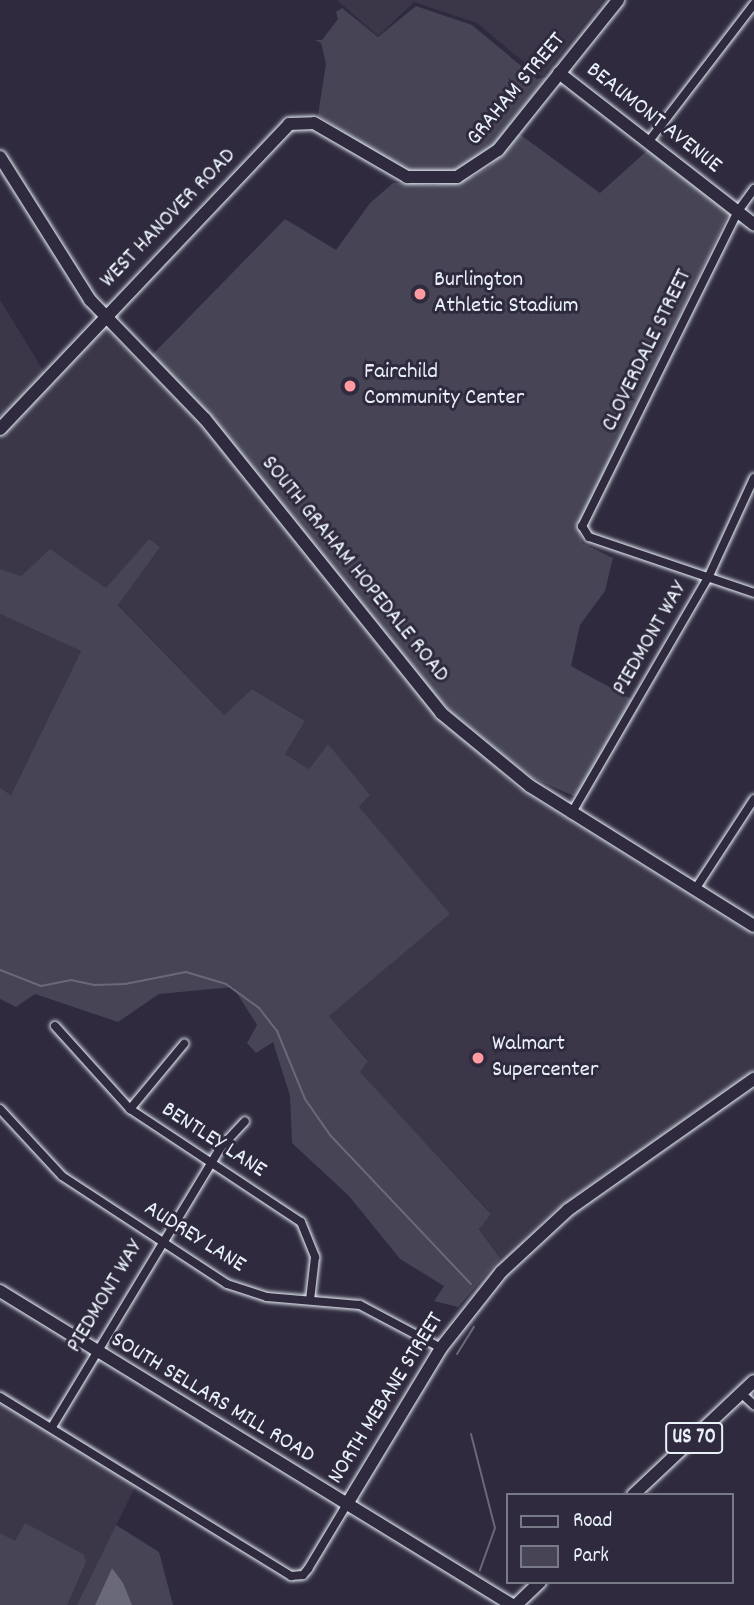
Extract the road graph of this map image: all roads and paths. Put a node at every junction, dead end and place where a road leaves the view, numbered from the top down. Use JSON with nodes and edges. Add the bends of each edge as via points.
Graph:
{"nodes":[{"id":1,"x":618,"y":0,"type":"edge"},
{"id":2,"x":754,"y":4,"type":"edge"},
{"id":3,"x":559,"y":73,"type":"junction"},
{"id":4,"x":649,"y":141,"type":"junction"},
{"id":5,"x":0,"y":157,"type":"edge"},
{"id":6,"x":391,"y":171,"type":"joint"},
{"id":7,"x":754,"y":189,"type":"edge"},
{"id":8,"x":738,"y":211,"type":"junction"},
{"id":9,"x":754,"y":224,"type":"edge"},
{"id":10,"x":104,"y":317,"type":"junction"},
{"id":11,"x":0,"y":429,"type":"edge"},
{"id":12,"x":754,"y":478,"type":"edge"},
{"id":13,"x":708,"y":578,"type":"junction"},
{"id":14,"x":754,"y":593,"type":"edge"},
{"id":15,"x":754,"y":799,"type":"edge"},
{"id":16,"x":571,"y":814,"type":"junction"},
{"id":17,"x":696,"y":888,"type":"junction"},
{"id":18,"x":754,"y":926,"type":"edge"},
{"id":19,"x":55,"y":1026,"type":"dead end"},
{"id":20,"x":184,"y":1044,"type":"dead end"},
{"id":21,"x":754,"y":1079,"type":"edge"},
{"id":22,"x":0,"y":1108,"type":"edge"},
{"id":23,"x":130,"y":1108,"type":"junction"},
{"id":24,"x":245,"y":1121,"type":"dead end"},
{"id":25,"x":211,"y":1163,"type":"junction"},
{"id":26,"x":162,"y":1242,"type":"junction"},
{"id":27,"x":0,"y":1291,"type":"edge"},
{"id":28,"x":310,"y":1300,"type":"junction"},
{"id":29,"x":441,"y":1348,"type":"junction"},
{"id":30,"x":95,"y":1353,"type":"junction"},
{"id":31,"x":754,"y":1381,"type":"edge"},
{"id":32,"x":741,"y":1393,"type":"junction"},
{"id":33,"x":0,"y":1398,"type":"edge"},
{"id":34,"x":754,"y":1405,"type":"edge"},
{"id":35,"x":52,"y":1427,"type":"junction"},
{"id":36,"x":636,"y":1493,"type":"edge"},
{"id":37,"x":347,"y":1504,"type":"junction"},
{"id":38,"x":538,"y":1584,"type":"edge"},
{"id":39,"x":514,"y":1605,"type":"edge"}],
"edges":[{"from":1,"to":3,"type":"street","name":"GRAHAM STREET"},
{"from":2,"to":4,"type":"street"},
{"from":3,"to":4,"type":"street","name":"BEAUMONT AVENUE"},
{"from":3,"to":6,"type":"street","name":"GRAHAM STREET","via":[[480,166],[443,180],[420,180]]},
{"from":4,"to":8,"type":"street","name":"BEAUMONT AVENUE"},
{"from":5,"to":10,"type":"street","name":"SOUTH GRAHAM HOPEDALE ROAD","via":[[76,282]]},
{"from":6,"to":10,"type":"street","name":"WEST HANOVER ROAD","via":[[318,125],[293,122]]},
{"from":7,"to":8,"type":"street","name":"CLOVERDALE STREET"},
{"from":8,"to":9,"type":"street","name":"BEAUMONT AVENUE"},
{"from":8,"to":13,"type":"street","name":"CLOVERDALE STREET","via":[[583,523],[584,533]]},
{"from":10,"to":11,"type":"street","name":"WEST HANOVER ROAD"},
{"from":10,"to":16,"type":"street","name":"SOUTH GRAHAM HOPEDALE ROAD","via":[[205,419],[441,713],[507,769]]},
{"from":12,"to":13,"type":"street","name":"PIEDMONT WAY"},
{"from":13,"to":14,"type":"street"},
{"from":13,"to":16,"type":"street","name":"PIEDMONT WAY"},
{"from":15,"to":17,"type":"street"},
{"from":16,"to":17,"type":"street","name":"SOUTH GRAHAM HOPEDALE ROAD"},
{"from":17,"to":18,"type":"street","name":"SOUTH GRAHAM HOPEDALE ROAD"},
{"from":19,"to":23,"type":"street","name":"BENTLEY LANE"},
{"from":20,"to":23,"type":"street"},
{"from":21,"to":29,"type":"street","name":"NORTH MEBANE STREET","via":[[540,1233],[484,1290]]},
{"from":22,"to":26,"type":"street","name":"AUDREY LANE","via":[[50,1166]]},
{"from":23,"to":25,"type":"street","name":"BENTLEY LANE"},
{"from":24,"to":25,"type":"street","name":"PIEDMONT WAY"},
{"from":25,"to":26,"type":"street","name":"PIEDMONT WAY"},
{"from":25,"to":28,"type":"street","name":"BENTLEY LANE","via":[[293,1215],[307,1231],[315,1257]]},
{"from":26,"to":28,"type":"street","name":"AUDREY LANE","via":[[239,1290]]},
{"from":26,"to":30,"type":"street","name":"PIEDMONT WAY"},
{"from":27,"to":30,"type":"street","name":"SOUTH SELLARS MILL ROAD"},
{"from":28,"to":29,"type":"street","name":"AUDREY LANE","via":[[379,1312]]},
{"from":29,"to":37,"type":"street","name":"NORTH MEBANE STREET"},
{"from":30,"to":35,"type":"street","name":"PIEDMONT WAY"},
{"from":30,"to":37,"type":"street","name":"SOUTH SELLARS MILL ROAD"},
{"from":31,"to":32,"type":"street","number":"US 70"},
{"from":32,"to":34,"type":"street"},
{"from":32,"to":36,"type":"street","number":"US 70"},
{"from":33,"to":35,"type":"street"},
{"from":35,"to":37,"type":"street","name":"NORTH MEBANE STREET","via":[[291,1576],[303,1575]]},
{"from":37,"to":39,"type":"street","name":"SOUTH SELLARS MILL ROAD"},
{"from":38,"to":39,"type":"street"}]}
